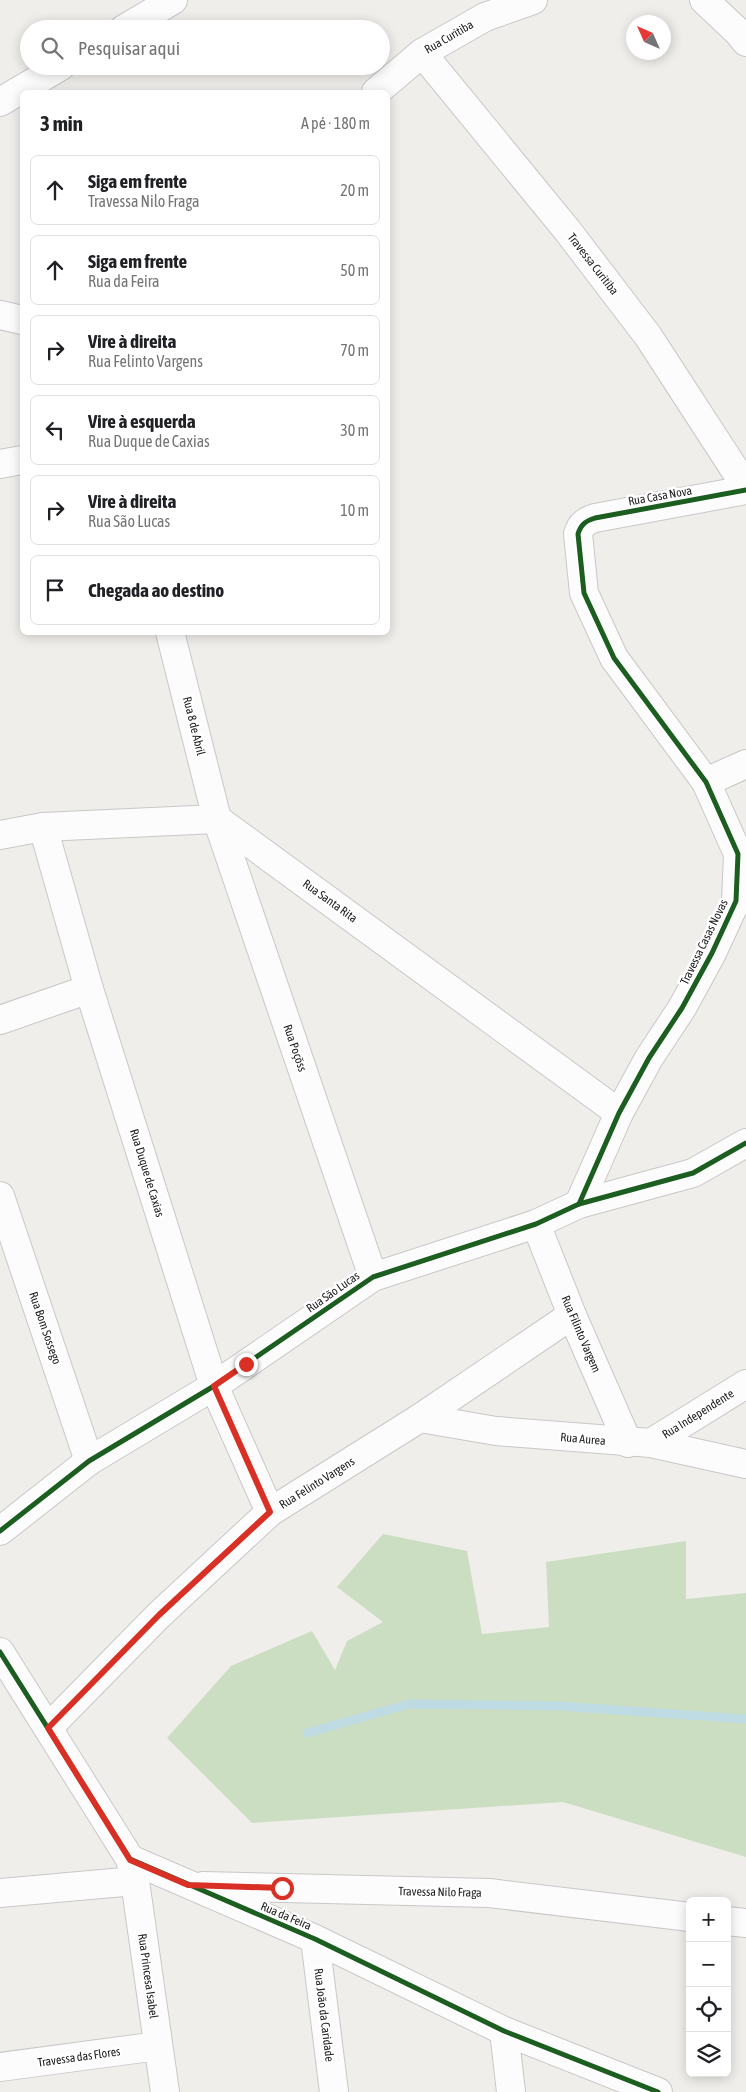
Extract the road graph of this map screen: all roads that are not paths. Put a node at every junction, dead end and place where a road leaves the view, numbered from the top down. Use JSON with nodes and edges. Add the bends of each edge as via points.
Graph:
{"nodes":[{"id":1,"x":173,"y":0,"type":"edge"},
{"id":2,"x":533,"y":0,"type":"edge"},
{"id":3,"x":704,"y":0,"type":"edge"},
{"id":4,"x":139,"y":20,"type":"edge"},
{"id":5,"x":746,"y":42,"type":"edge"},
{"id":6,"x":422,"y":53,"type":"junction"},
{"id":7,"x":46,"y":75,"type":"edge"},
{"id":8,"x":20,"y":90,"type":"edge"},
{"id":9,"x":20,"y":90,"type":"edge"},
{"id":10,"x":378,"y":90,"type":"edge"},
{"id":11,"x":0,"y":102,"type":"edge"},
{"id":12,"x":0,"y":315,"type":"edge"},
{"id":13,"x":20,"y":320,"type":"edge"},
{"id":14,"x":20,"y":460,"type":"edge"},
{"id":15,"x":0,"y":464,"type":"edge"},
{"id":16,"x":746,"y":489,"type":"edge"},
{"id":17,"x":580,"y":526,"type":"joint"},
{"id":18,"x":171,"y":635,"type":"edge"},
{"id":19,"x":746,"y":764,"type":"edge"},
{"id":20,"x":706,"y":782,"type":"junction"},
{"id":21,"x":217,"y":819,"type":"junction"},
{"id":22,"x":43,"y":827,"type":"junction"},
{"id":23,"x":0,"y":835,"type":"edge"},
{"id":24,"x":90,"y":989,"type":"junction"},
{"id":25,"x":0,"y":1020,"type":"edge"},
{"id":26,"x":619,"y":1113,"type":"junction"},
{"id":27,"x":746,"y":1143,"type":"edge"},
{"id":28,"x":0,"y":1196,"type":"edge"},
{"id":29,"x":579,"y":1204,"type":"junction"},
{"id":30,"x":536,"y":1224,"type":"junction"},
{"id":31,"x":373,"y":1277,"type":"junction"},
{"id":32,"x":572,"y":1315,"type":"junction"},
{"id":33,"x":746,"y":1384,"type":"edge"},
{"id":34,"x":214,"y":1386,"type":"junction"},
{"id":35,"x":420,"y":1418,"type":"junction"},
{"id":36,"x":640,"y":1443,"type":"junction"},
{"id":37,"x":89,"y":1460,"type":"junction"},
{"id":38,"x":746,"y":1464,"type":"edge"},
{"id":39,"x":270,"y":1512,"type":"junction"},
{"id":40,"x":0,"y":1531,"type":"edge"},
{"id":41,"x":0,"y":1652,"type":"edge"},
{"id":42,"x":48,"y":1728,"type":"junction"},
{"id":43,"x":132,"y":1870,"type":"junction"},
{"id":44,"x":188,"y":1885,"type":"junction"},
{"id":45,"x":0,"y":1893,"type":"edge"},
{"id":46,"x":686,"y":1917,"type":"edge"},
{"id":47,"x":731,"y":1921,"type":"edge"},
{"id":48,"x":746,"y":1923,"type":"edge"},
{"id":49,"x":315,"y":1939,"type":"junction"},
{"id":50,"x":504,"y":2031,"type":"junction"},
{"id":51,"x":158,"y":2046,"type":"junction"},
{"id":52,"x":0,"y":2067,"type":"edge"},
{"id":53,"x":165,"y":2092,"type":"edge"},
{"id":54,"x":334,"y":2092,"type":"edge"},
{"id":55,"x":511,"y":2092,"type":"edge"},
{"id":56,"x":658,"y":2092,"type":"edge"}],
"edges":[{"from":1,"to":4,"type":"street"},
{"from":2,"to":6,"type":"street","name":"Rua Curitiba","via":[[485,17]]},
{"from":3,"to":5,"type":"street"},
{"from":6,"to":10,"type":"street","name":"Rua Curitiba"},
{"from":6,"to":16,"type":"street","name":"Travessa Curitiba","via":[[567,230],[648,336]]},
{"from":7,"to":8,"type":"street"},
{"from":9,"to":11,"type":"street"},
{"from":12,"to":13,"type":"street"},
{"from":14,"to":15,"type":"street"},
{"from":16,"to":17,"type":"street","name":"Rua Casa Nova","via":[[595,518]]},
{"from":17,"to":20,"type":"street","name":"Travessa Casas Novas","via":[[578,539],[584,593],[614,658]]},
{"from":18,"to":21,"type":"street","name":"Rua 8 de Abril"},
{"from":19,"to":20,"type":"street"},
{"from":20,"to":26,"type":"street","name":"Travessa Casas Novas","via":[[738,854],[736,901],[682,1008],[649,1058]]},
{"from":21,"to":22,"type":"street"},
{"from":21,"to":26,"type":"street","name":"Rua Santa Rita"},
{"from":21,"to":31,"type":"street","name":"Rua Poçõss"},
{"from":22,"to":23,"type":"street"},
{"from":22,"to":24,"type":"street","name":"Rua Duque de Caxias"},
{"from":24,"to":25,"type":"street"},
{"from":24,"to":34,"type":"street","name":"Rua Duque de Caxias"},
{"from":26,"to":29,"type":"street","name":"Travessa Casas Novas"},
{"from":27,"to":29,"type":"street","name":"Rua São Lucas","via":[[693,1173]]},
{"from":28,"to":37,"type":"street","name":"Rua Bom Sossego"},
{"from":29,"to":30,"type":"street","name":"Rua São Lucas"},
{"from":30,"to":31,"type":"street","name":"Rua São Lucas"},
{"from":30,"to":32,"type":"street","name":"Rua Filinto Vargem"},
{"from":31,"to":34,"type":"street","name":"Rua São Lucas"},
{"from":32,"to":35,"type":"street","name":"Rua Felinto Vargens"},
{"from":32,"to":36,"type":"street","name":"Rua Filinto Vargem"},
{"from":33,"to":36,"type":"street","name":"Rua Independente"},
{"from":34,"to":37,"type":"street","name":"Rua São Lucas"},
{"from":34,"to":39,"type":"street","name":"Rua Duque de Caxias"},
{"from":35,"to":36,"type":"street","name":"Rua Aurea","via":[[496,1431]]},
{"from":35,"to":39,"type":"street","name":"Rua Felinto Vargens"},
{"from":36,"to":38,"type":"street","name":"Rua Aurea"},
{"from":37,"to":40,"type":"street","name":"Rua São Lucas"},
{"from":39,"to":42,"type":"street","name":"Rua Felinto Vargens","via":[[159,1615]]},
{"from":41,"to":42,"type":"street"},
{"from":42,"to":43,"type":"street"},
{"from":43,"to":44,"type":"street","name":"Rua da Feira"},
{"from":43,"to":45,"type":"street","name":"Rua da Feira"},
{"from":43,"to":51,"type":"street","name":"Rua Princesa Isabel"},
{"from":44,"to":46,"type":"street","name":"Travessa Nilo Fraga","via":[[489,1893]]},
{"from":44,"to":49,"type":"street","name":"Rua da Feira"},
{"from":47,"to":48,"type":"street"},
{"from":49,"to":50,"type":"street","name":"Rua da Feira"},
{"from":49,"to":54,"type":"street","name":"Rua João da Caridade"},
{"from":50,"to":55,"type":"street"},
{"from":50,"to":56,"type":"street","name":"Rua da Feira"},
{"from":51,"to":52,"type":"street","name":"Travessa das Flores"},
{"from":51,"to":53,"type":"street","name":"Rua Princesa Isabel"}]}
